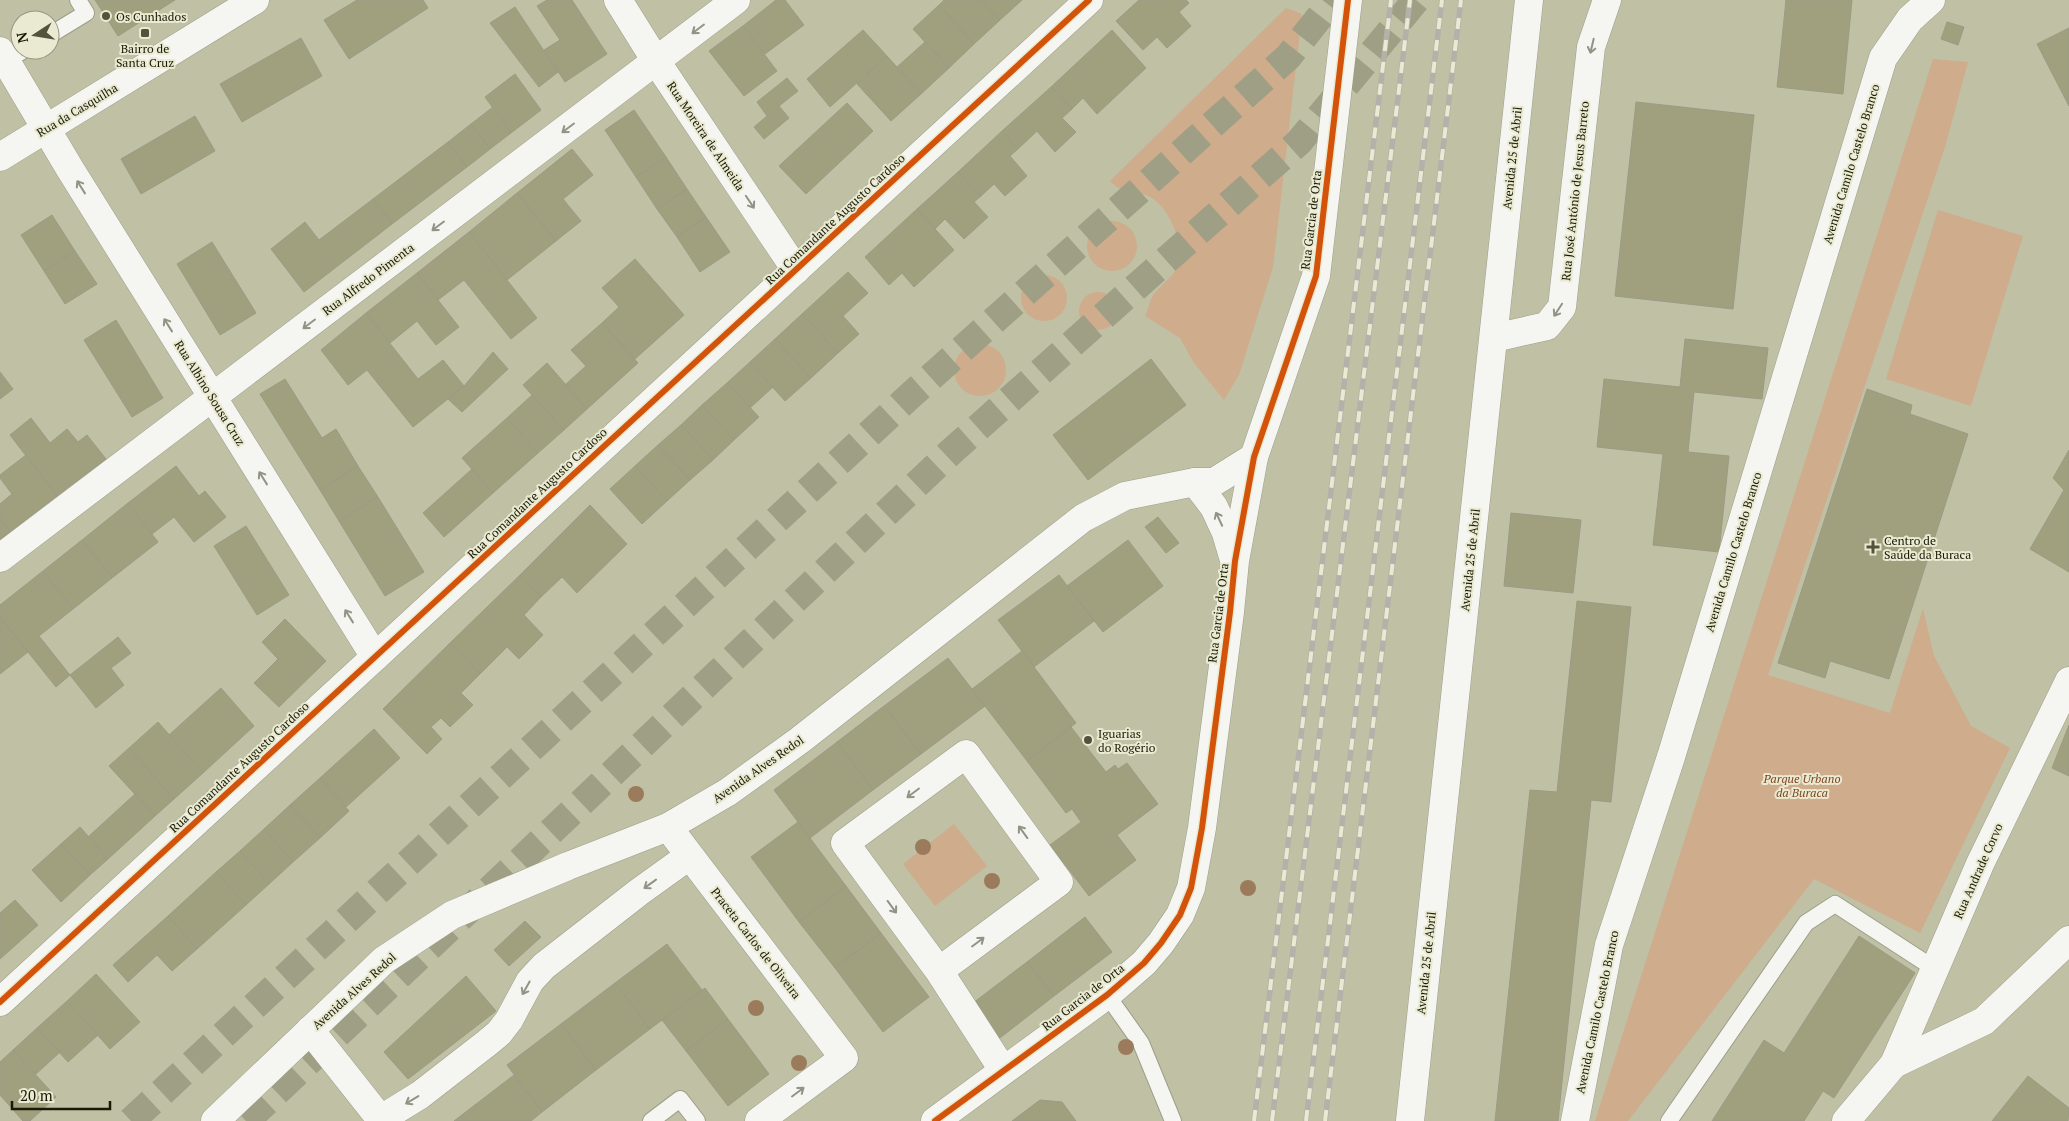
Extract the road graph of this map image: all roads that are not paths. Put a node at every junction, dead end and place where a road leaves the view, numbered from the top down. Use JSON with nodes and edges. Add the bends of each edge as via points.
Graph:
{"nodes":[{"id":1,"x":78,"y":0,"type":"edge"},
{"id":2,"x":255,"y":0,"type":"edge"},
{"id":3,"x":618,"y":0,"type":"edge"},
{"id":4,"x":736,"y":0,"type":"edge"},
{"id":5,"x":1089,"y":0,"type":"edge"},
{"id":6,"x":1348,"y":0,"type":"edge"},
{"id":7,"x":1529,"y":0,"type":"edge"},
{"id":8,"x":1607,"y":0,"type":"edge"},
{"id":9,"x":1931,"y":0,"type":"edge"},
{"id":10,"x":60,"y":29,"type":"edge"},
{"id":11,"x":13,"y":60,"type":"edge"},
{"id":12,"x":656,"y":61,"type":"junction"},
{"id":13,"x":46,"y":129,"type":"junction"},
{"id":14,"x":0,"y":157,"type":"edge"},
{"id":15,"x":796,"y":270,"type":"junction"},
{"id":16,"x":1494,"y":338,"type":"junction"},
{"id":17,"x":213,"y":397,"type":"junction"},
{"id":18,"x":1254,"y":457,"type":"junction"},
{"id":19,"x":1194,"y":482,"type":"junction"},
{"id":20,"x":0,"y":558,"type":"edge"},
{"id":21,"x":1234,"y":561,"type":"junction"},
{"id":22,"x":375,"y":657,"type":"junction"},
{"id":23,"x":2069,"y":682,"type":"edge"},
{"id":24,"x":668,"y":827,"type":"junction"},
{"id":25,"x":689,"y":856,"type":"junction"},
{"id":26,"x":2069,"y":940,"type":"edge"},
{"id":27,"x":1935,"y":969,"type":"junction"},
{"id":28,"x":939,"y":971,"type":"junction"},
{"id":29,"x":1108,"y":995,"type":"junction"},
{"id":30,"x":0,"y":1002,"type":"edge"},
{"id":31,"x":310,"y":1030,"type":"junction"},
{"id":32,"x":1894,"y":1064,"type":"junction"},
{"id":33,"x":1003,"y":1070,"type":"junction"},
{"id":34,"x":380,"y":1120,"type":"edge"},
{"id":35,"x":215,"y":1121,"type":"edge"},
{"id":36,"x":651,"y":1121,"type":"edge"},
{"id":37,"x":697,"y":1121,"type":"edge"},
{"id":38,"x":759,"y":1121,"type":"edge"},
{"id":39,"x":935,"y":1121,"type":"edge"},
{"id":40,"x":1173,"y":1121,"type":"edge"},
{"id":41,"x":1410,"y":1121,"type":"edge"},
{"id":42,"x":1574,"y":1121,"type":"edge"},
{"id":43,"x":1668,"y":1121,"type":"edge"},
{"id":44,"x":1846,"y":1121,"type":"edge"}],
"edges":[{"from":1,"to":10,"type":"lane","via":[[86,13]]},
{"from":2,"to":13,"type":"street","name":"Rua da Casquilha"},
{"from":3,"to":12,"type":"street","name":"Rua Moreira de Almeida"},
{"from":4,"to":12,"type":"street","name":"Rua Alfredo Pimenta","one_way":true},
{"from":5,"to":15,"type":"street","name":"Rua Comandante Augusto Cardoso"},
{"from":6,"to":18,"type":"street","name":"Rua Garcia de Orta","via":[[1316,276]]},
{"from":7,"to":16,"type":"street","name":"Avenida 25 de Abril"},
{"from":8,"to":16,"type":"street","name":"Rua José António de Jesus Barreto","one_way":true,"via":[[1591,47],[1562,307],[1547,326]]},
{"from":9,"to":42,"type":"street","name":"Avenida Camilo Castelo Branco","via":[[1910,19],[1883,58],[1671,757],[1609,946]]},
{"from":11,"to":13,"type":"street","name":"Rua Albino Sousa Cruz"},
{"from":12,"to":15,"type":"street","name":"Rua Moreira de Almeida","one_way":true},
{"from":12,"to":17,"type":"street","name":"Rua Alfredo Pimenta","one_way":true},
{"from":13,"to":14,"type":"street","name":"Rua da Casquilha"},
{"from":17,"to":13,"type":"street","name":"Rua Albino Sousa Cruz","one_way":true},
{"from":15,"to":22,"type":"street","name":"Rua Comandante Augusto Cardoso"},
{"from":16,"to":41,"type":"street","name":"Avenida 25 de Abril"},
{"from":17,"to":20,"type":"street","name":"Rua Alfredo Pimenta"},
{"from":22,"to":17,"type":"street","name":"Rua Albino Sousa Cruz","one_way":true},
{"from":18,"to":19,"type":"street","name":"Avenida Alves Redol","via":[[1214,482]]},
{"from":18,"to":21,"type":"street","name":"Rua Garcia de Orta"},
{"from":21,"to":19,"type":"street","one_way":true,"via":[[1214,507]]},
{"from":19,"to":24,"type":"street","name":"Avenida Alves Redol","via":[[1125,496],[1083,518],[800,740],[728,792]]},
{"from":21,"to":29,"type":"street","name":"Rua Garcia de Orta","via":[[1203,818],[1191,888],[1180,915],[1162,943]]},
{"from":22,"to":30,"type":"street","name":"Rua Comandante Augusto Cardoso"},
{"from":23,"to":27,"type":"street","name":"Rua Andrade Corvo","via":[[1980,864]]},
{"from":24,"to":25,"type":"street","name":"Praceta Carlos de Oliveira"},
{"from":24,"to":31,"type":"street","name":"Avenida Alves Redol","via":[[452,915],[384,960]]},
{"from":25,"to":34,"type":"street","one_way":true,"via":[[544,966],[530,982],[509,1020],[493,1038],[420,1095]]},
{"from":38,"to":25,"type":"street","name":"Praceta Carlos de Oliveira","one_way":true,"via":[[844,1058]]},
{"from":26,"to":32,"type":"street","name":"Rua Andrade Corvo","via":[[1984,1021]]},
{"from":27,"to":32,"type":"street","name":"Rua Andrade Corvo"},
{"from":27,"to":43,"type":"lane","via":[[1835,904],[1806,923]]},
{"from":28,"to":28,"type":"street","one_way":true,"via":[[1059,882],[966,754],[845,844]]},
{"from":28,"to":33,"type":"street"},
{"from":29,"to":33,"type":"street","name":"Rua Garcia de Orta"},
{"from":29,"to":40,"type":"lane","via":[[1141,1043]]},
{"from":31,"to":34,"type":"street"},
{"from":31,"to":35,"type":"street","name":"Avenida Alves Redol"},
{"from":32,"to":44,"type":"street","name":"Rua Andrade Corvo"},
{"from":33,"to":39,"type":"street","name":"Rua Garcia de Orta"},
{"from":36,"to":37,"type":"lane","via":[[680,1099]]}]}
